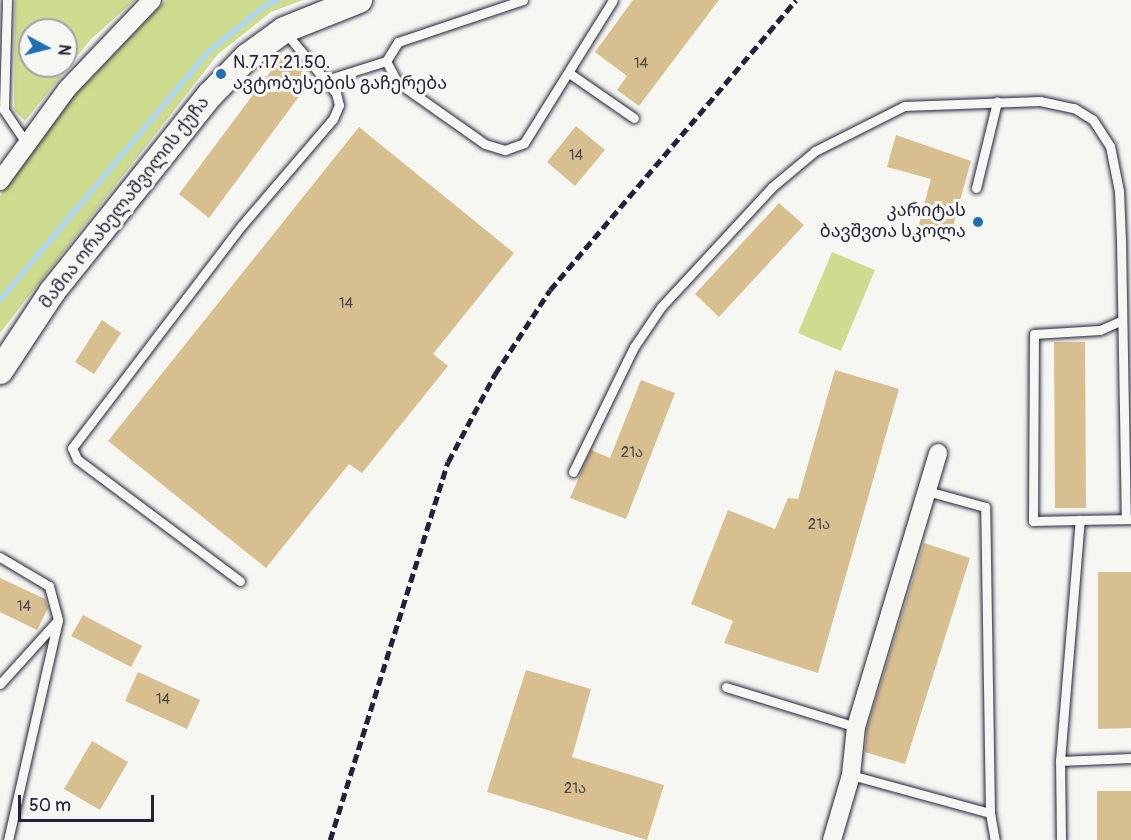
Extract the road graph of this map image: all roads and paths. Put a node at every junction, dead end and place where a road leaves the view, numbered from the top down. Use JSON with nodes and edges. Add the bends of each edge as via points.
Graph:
{"nodes":[{"id":1,"x":8,"y":0,"type":"edge"},
{"id":2,"x":152,"y":0,"type":"edge"},
{"id":3,"x":359,"y":0,"type":"edge"},
{"id":4,"x":523,"y":0,"type":"edge"},
{"id":5,"x":613,"y":0,"type":"edge"},
{"id":6,"x":284,"y":30,"type":"junction"},
{"id":7,"x":386,"y":61,"type":"junction"},
{"id":8,"x":569,"y":73,"type":"junction"},
{"id":9,"x":326,"y":80,"type":"junction"},
{"id":10,"x":997,"y":102,"type":"junction"},
{"id":11,"x":634,"y":118,"type":"dead end"},
{"id":12,"x":25,"y":141,"type":"junction"},
{"id":13,"x":0,"y":181,"type":"edge"},
{"id":14,"x":976,"y":188,"type":"dead end"},
{"id":15,"x":1122,"y":320,"type":"junction"},
{"id":16,"x":0,"y":370,"type":"edge"},
{"id":17,"x":938,"y":453,"type":"dead end"},
{"id":18,"x":573,"y":472,"type":"dead end"},
{"id":19,"x":927,"y":491,"type":"junction"},
{"id":20,"x":1128,"y":519,"type":"edge"},
{"id":21,"x":1080,"y":520,"type":"junction"},
{"id":22,"x":0,"y":557,"type":"edge"},
{"id":23,"x":240,"y":581,"type":"dead end"},
{"id":24,"x":58,"y":620,"type":"junction"},
{"id":25,"x":0,"y":684,"type":"edge"},
{"id":26,"x":726,"y":687,"type":"dead end"},
{"id":27,"x":856,"y":727,"type":"junction"},
{"id":28,"x":1131,"y":758,"type":"edge"},
{"id":29,"x":1060,"y":761,"type":"junction"},
{"id":30,"x":851,"y":775,"type":"junction"},
{"id":31,"x":990,"y":813,"type":"junction"},
{"id":32,"x":8,"y":840,"type":"edge"},
{"id":33,"x":832,"y":840,"type":"edge"},
{"id":34,"x":995,"y":840,"type":"edge"},
{"id":35,"x":1061,"y":840,"type":"edge"}],
"edges":[{"from":1,"to":12,"type":"lane","via":[[4,110]]},
{"from":2,"to":12,"type":"street","via":[[67,89]]},
{"from":3,"to":6,"type":"street","name":"მამია ორახელაშვილის ქუჩა"},
{"from":4,"to":7,"type":"lane","via":[[398,42]]},
{"from":5,"to":8,"type":"lane"},
{"from":6,"to":9,"type":"lane"},
{"from":6,"to":16,"type":"street","name":"მამია ორახელაშვილის ქუჩა","via":[[247,57],[210,95],[52,292]]},
{"from":7,"to":8,"type":"lane","via":[[397,82],[485,144],[506,150],[524,142]]},
{"from":7,"to":9,"type":"lane"},
{"from":8,"to":11,"type":"lane"},
{"from":9,"to":23,"type":"lane","via":[[339,105],[333,119],[242,225],[72,448],[77,459]]},
{"from":10,"to":14,"type":"lane"},
{"from":10,"to":15,"type":"lane","via":[[1040,101],[1074,108],[1093,120],[1110,146],[1119,190]]},
{"from":10,"to":18,"type":"lane","via":[[890,110],[815,151],[772,188],[661,307],[634,347]]},
{"from":12,"to":13,"type":"street"},
{"from":15,"to":20,"type":"lane"},
{"from":15,"to":21,"type":"lane","via":[[1100,330],[1034,334],[1034,521]]},
{"from":17,"to":19,"type":"street"},
{"from":19,"to":27,"type":"street"},
{"from":19,"to":31,"type":"lane","via":[[984,507]]},
{"from":20,"to":21,"type":"lane"},
{"from":21,"to":29,"type":"lane"},
{"from":22,"to":24,"type":"lane","via":[[49,586]]},
{"from":24,"to":25,"type":"lane"},
{"from":24,"to":32,"type":"lane"},
{"from":26,"to":27,"type":"lane"},
{"from":27,"to":30,"type":"street"},
{"from":28,"to":29,"type":"lane"},
{"from":29,"to":35,"type":"lane"},
{"from":30,"to":31,"type":"lane"},
{"from":30,"to":33,"type":"street"},
{"from":31,"to":34,"type":"lane"}]}
